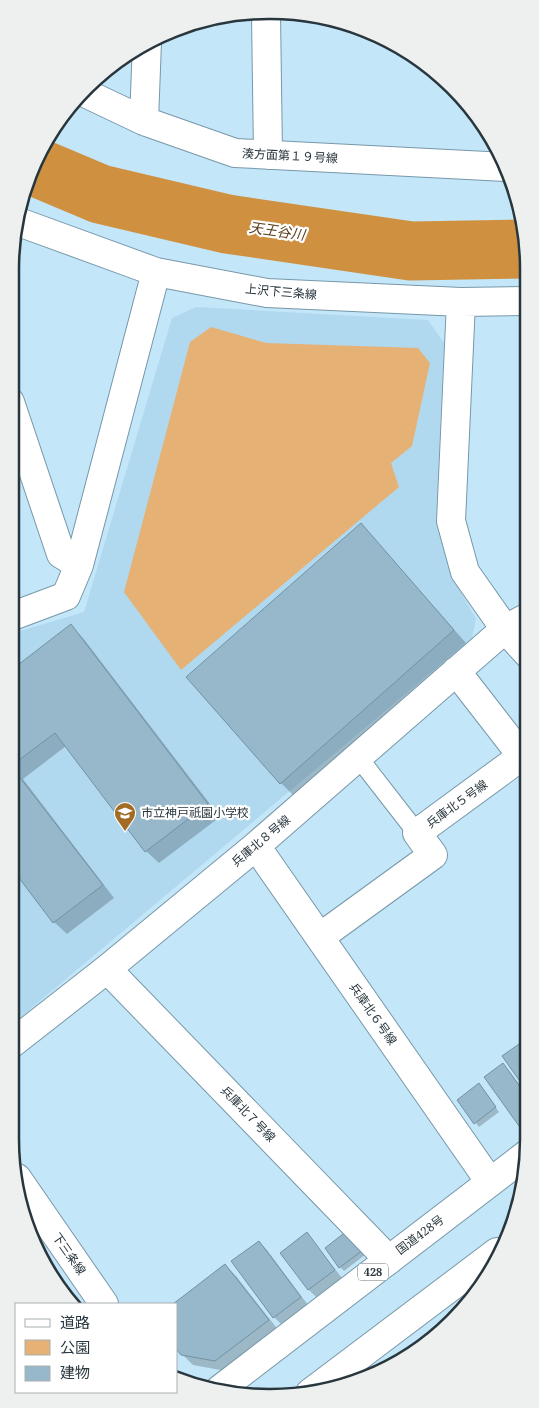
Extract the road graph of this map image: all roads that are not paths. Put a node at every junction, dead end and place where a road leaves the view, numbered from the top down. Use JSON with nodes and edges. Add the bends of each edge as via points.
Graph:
{"nodes":[{"id":1,"x":266,"y":19,"type":"edge"},
{"id":2,"x":147,"y":51,"type":"edge"},
{"id":3,"x":89,"y":95,"type":"edge"},
{"id":4,"x":144,"y":121,"type":"junction"},
{"id":5,"x":268,"y":155,"type":"junction"},
{"id":6,"x":498,"y":167,"type":"edge"},
{"id":7,"x":23,"y":224,"type":"edge"},
{"id":8,"x":156,"y":272,"type":"junction"},
{"id":9,"x":520,"y":301,"type":"edge"},
{"id":10,"x":461,"y":302,"type":"junction"},
{"id":11,"x":19,"y":429,"type":"edge"},
{"id":12,"x":79,"y":564,"type":"junction"},
{"id":13,"x":19,"y":614,"type":"edge"},
{"id":14,"x":516,"y":623,"type":"edge"},
{"id":15,"x":456,"y":672,"type":"junction"},
{"id":16,"x":520,"y":753,"type":"edge"},
{"id":17,"x":358,"y":757,"type":"junction"},
{"id":18,"x":520,"y":757,"type":"edge"},
{"id":19,"x":416,"y":833,"type":"junction"},
{"id":20,"x":256,"y":846,"type":"junction"},
{"id":21,"x":320,"y":937,"type":"junction"},
{"id":22,"x":107,"y":969,"type":"junction"},
{"id":23,"x":19,"y":1038,"type":"edge"},
{"id":24,"x":519,"y":1160,"type":"edge"},
{"id":25,"x":490,"y":1182,"type":"junction"},
{"id":26,"x":24,"y":1189,"type":"edge"},
{"id":27,"x":490,"y":1257,"type":"edge"},
{"id":28,"x":389,"y":1260,"type":"junction"},
{"id":29,"x":103,"y":1303,"type":"edge"},
{"id":30,"x":328,"y":1382,"type":"edge"},
{"id":31,"x":226,"y":1385,"type":"edge"}],
"edges":[{"from":1,"to":5,"type":"main road"},
{"from":2,"to":4,"type":"main road"},
{"from":3,"to":4,"type":"main road","name":"湊方面第１９号線"},
{"from":4,"to":5,"type":"main road","name":"湊方面第１９号線","via":[[235,153]]},
{"from":5,"to":6,"type":"main road","name":"湊方面第１９号線"},
{"from":7,"to":8,"type":"main road","name":"上沢下三条線"},
{"from":8,"to":10,"type":"main road","name":"上沢下三条線","via":[[267,293]]},
{"from":8,"to":12,"type":"main road"},
{"from":9,"to":10,"type":"main road","name":"上沢下三条線"},
{"from":10,"to":14,"type":"main road","via":[[451,521],[465,572]]},
{"from":11,"to":12,"type":"main road","via":[[61,554]]},
{"from":12,"to":13,"type":"main road","via":[[66,596]]},
{"from":14,"to":15,"type":"main road","name":"兵庫北８号線"},
{"from":15,"to":16,"type":"main road","name":"兵庫北５号線"},
{"from":15,"to":17,"type":"main road","name":"兵庫北８号線"},
{"from":17,"to":19,"type":"lane"},
{"from":17,"to":20,"type":"main road","name":"兵庫北８号線"},
{"from":18,"to":19,"type":"main road","name":"兵庫北５号線"},
{"from":19,"to":21,"type":"main road","name":"兵庫北５号線","via":[[433,855]]},
{"from":20,"to":21,"type":"main road","name":"兵庫北６号線"},
{"from":20,"to":22,"type":"main road","name":"兵庫北８号線"},
{"from":21,"to":25,"type":"main road","name":"兵庫北６号線"},
{"from":22,"to":23,"type":"main road","name":"兵庫北８号線"},
{"from":22,"to":28,"type":"main road","name":"兵庫北７号線"},
{"from":24,"to":25,"type":"main road","name":"国道428号","number":"428"},
{"from":25,"to":28,"type":"main road","name":"国道428号","number":"428"},
{"from":26,"to":29,"type":"main road","name":"下三条線"},
{"from":27,"to":30,"type":"main road"},
{"from":28,"to":31,"type":"main road","name":"国道428号","number":"428"}]}
